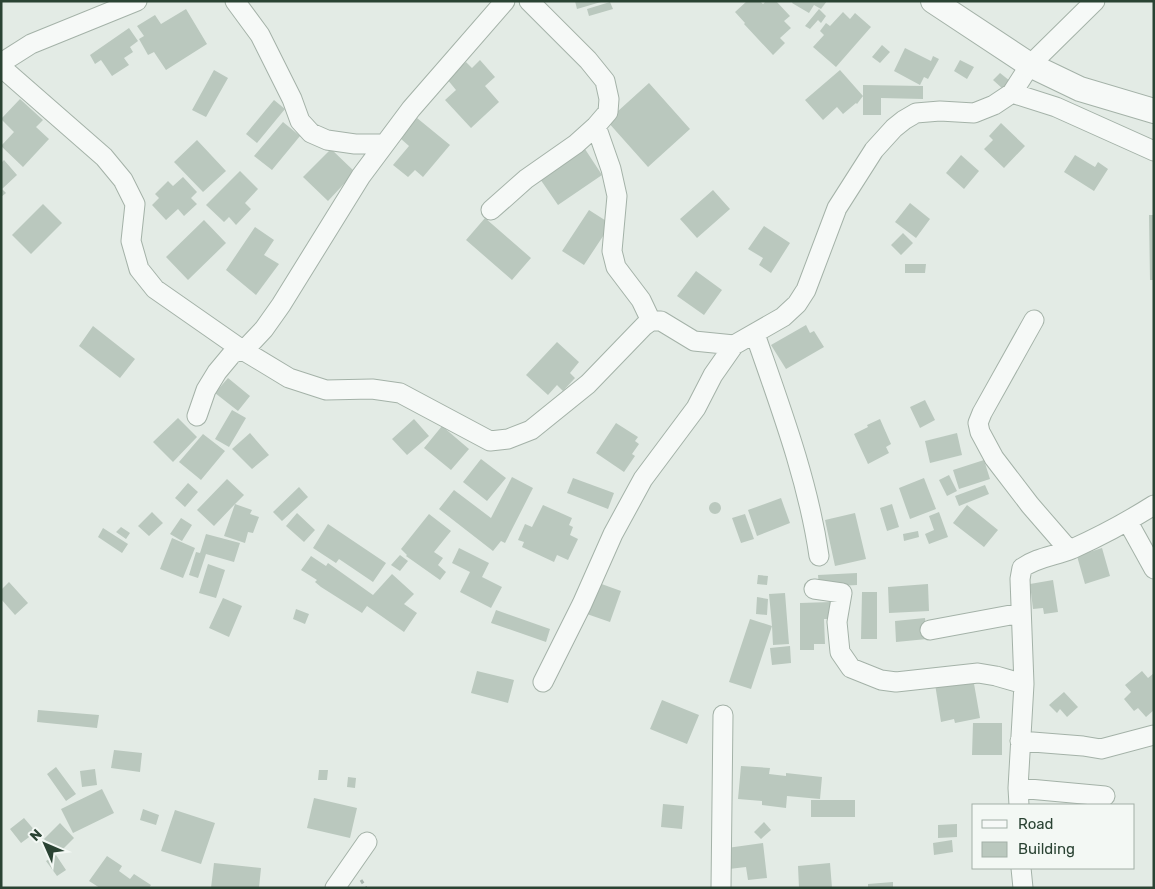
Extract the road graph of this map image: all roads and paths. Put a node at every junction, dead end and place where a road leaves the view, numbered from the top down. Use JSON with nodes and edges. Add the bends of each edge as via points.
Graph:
{"nodes":[{"id":1,"x":137,"y":1,"type":"edge"},
{"id":2,"x":235,"y":1,"type":"edge"},
{"id":3,"x":505,"y":1,"type":"edge"},
{"id":4,"x":529,"y":1,"type":"edge"},
{"id":5,"x":933,"y":1,"type":"edge"},
{"id":6,"x":1095,"y":1,"type":"edge"},
{"id":7,"x":1,"y":63,"type":"edge"},
{"id":8,"x":1030,"y":65,"type":"junction"},
{"id":9,"x":1,"y":67,"type":"edge"},
{"id":10,"x":1012,"y":93,"type":"junction"},
{"id":11,"x":1154,"y":110,"type":"edge"},
{"id":12,"x":596,"y":126,"type":"junction"},
{"id":13,"x":385,"y":144,"type":"junction"},
{"id":14,"x":1154,"y":151,"type":"edge"},
{"id":15,"x":491,"y":210,"type":"dead end"},
{"id":16,"x":1034,"y":320,"type":"dead end"},
{"id":17,"x":651,"y":321,"type":"junction"},
{"id":18,"x":755,"y":334,"type":"junction"},
{"id":19,"x":734,"y":345,"type":"junction"},
{"id":20,"x":241,"y":349,"type":"junction"},
{"id":21,"x":197,"y":416,"type":"dead end"},
{"id":22,"x":1154,"y":505,"type":"edge"},
{"id":23,"x":1128,"y":522,"type":"junction"},
{"id":24,"x":1069,"y":550,"type":"junction"},
{"id":25,"x":819,"y":556,"type":"dead end"},
{"id":26,"x":1154,"y":569,"type":"edge"},
{"id":27,"x":814,"y":589,"type":"dead end"},
{"id":28,"x":1021,"y":613,"type":"junction"},
{"id":29,"x":930,"y":630,"type":"dead end"},
{"id":30,"x":543,"y":682,"type":"dead end"},
{"id":31,"x":1024,"y":684,"type":"junction"},
{"id":32,"x":723,"y":715,"type":"dead end"},
{"id":33,"x":1154,"y":735,"type":"edge"},
{"id":34,"x":1020,"y":741,"type":"junction"},
{"id":35,"x":1018,"y":796,"type":"edge"},
{"id":36,"x":1104,"y":796,"type":"dead end"},
{"id":37,"x":367,"y":842,"type":"dead end"},
{"id":38,"x":1022,"y":869,"type":"edge"},
{"id":39,"x":335,"y":888,"type":"edge"},
{"id":40,"x":721,"y":888,"type":"edge"},
{"id":41,"x":1023,"y":888,"type":"edge"}],
"edges":[{"from":1,"to":7,"type":"street","via":[[31,44]]},
{"from":2,"to":13,"type":"street","via":[[260,35],[300,121],[311,133],[327,140]]},
{"from":3,"to":13,"type":"street","via":[[411,109]]},
{"from":4,"to":12,"type":"street","via":[[588,60],[604,81],[609,98],[608,112]]},
{"from":5,"to":8,"type":"street"},
{"from":6,"to":8,"type":"street"},
{"from":8,"to":10,"type":"street"},
{"from":8,"to":11,"type":"street","via":[[1080,89]]},
{"from":9,"to":20,"type":"street","via":[[104,157],[123,180],[135,204],[131,240],[139,270],[156,289]]},
{"from":10,"to":14,"type":"street","via":[[1056,106]]},
{"from":10,"to":18,"type":"street","via":[[974,113],[916,113],[894,128],[874,150],[837,208],[806,290],[797,304],[783,318]]},
{"from":12,"to":15,"type":"street"},
{"from":12,"to":17,"type":"street","via":[[618,196],[612,250],[616,267],[641,300]]},
{"from":13,"to":20,"type":"street","via":[[361,176],[281,305],[264,329]]},
{"from":16,"to":24,"type":"street","via":[[978,423],[1003,470]]},
{"from":17,"to":19,"type":"street","via":[[661,321],[694,341]]},
{"from":17,"to":20,"type":"street","via":[[588,384],[531,430],[508,439],[490,441],[400,393],[372,389],[326,390],[290,378]]},
{"from":18,"to":19,"type":"street"},
{"from":18,"to":25,"type":"street","via":[[787,428],[814,525]]},
{"from":19,"to":30,"type":"street","via":[[696,408],[643,479],[613,534]]},
{"from":20,"to":21,"type":"street","via":[[232,354],[217,372],[206,390]]},
{"from":22,"to":23,"type":"street"},
{"from":23,"to":24,"type":"street"},
{"from":23,"to":26,"type":"street"},
{"from":24,"to":28,"type":"street","via":[[1032,560],[1022,568]]},
{"from":27,"to":31,"type":"street","via":[[842,593],[837,622],[840,652],[851,668],[881,680],[896,682],[978,673]]},
{"from":28,"to":29,"type":"street"},
{"from":28,"to":31,"type":"street"},
{"from":31,"to":34,"type":"street"},
{"from":32,"to":40,"type":"street"},
{"from":33,"to":34,"type":"street","via":[[1101,749]]},
{"from":34,"to":35,"type":"street"},
{"from":35,"to":36,"type":"street"},
{"from":37,"to":39,"type":"street"},
{"from":38,"to":41,"type":"street"}]}
